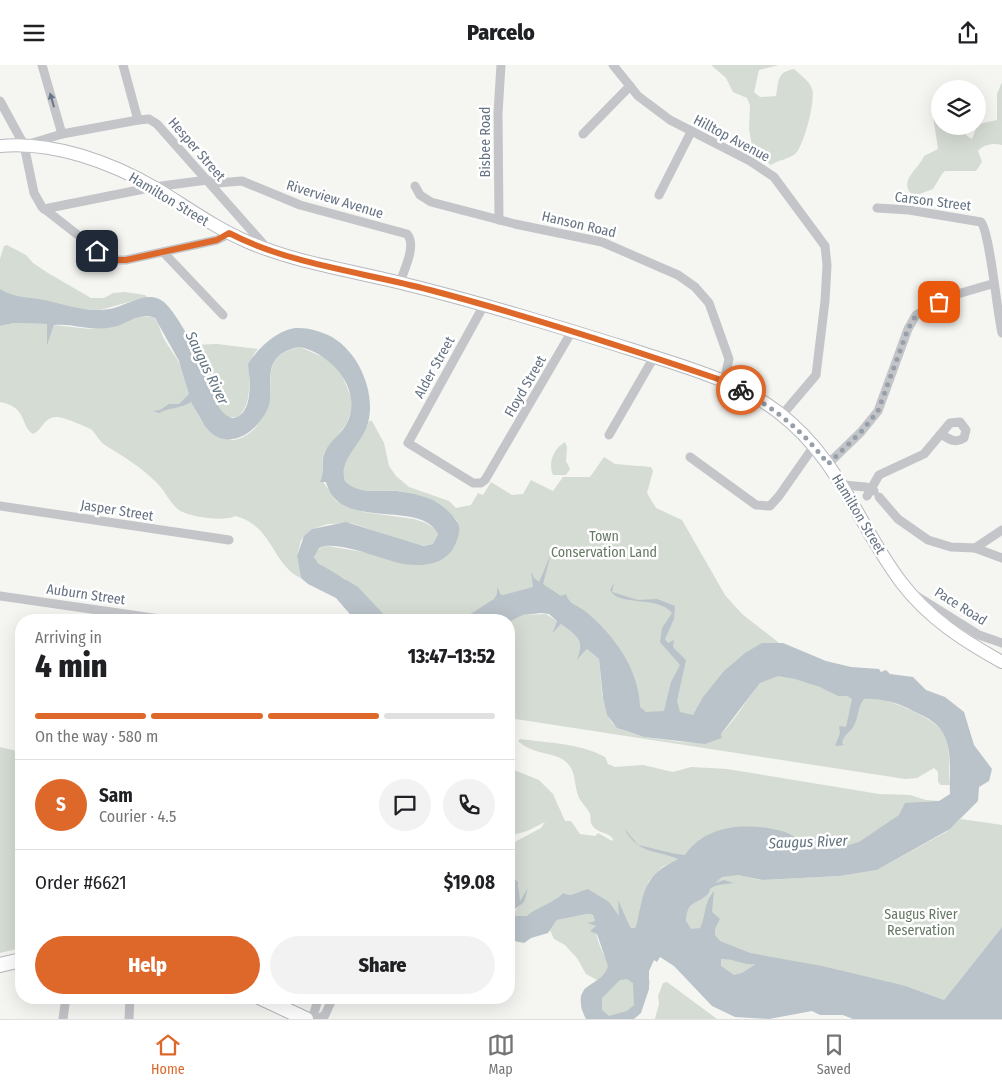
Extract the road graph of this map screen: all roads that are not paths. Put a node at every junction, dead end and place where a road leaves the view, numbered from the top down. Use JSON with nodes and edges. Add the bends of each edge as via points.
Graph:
{"nodes":[{"id":1,"x":42,"y":65,"type":"edge"},
{"id":2,"x":123,"y":65,"type":"edge"},
{"id":3,"x":501,"y":65,"type":"edge"},
{"id":4,"x":613,"y":65,"type":"edge"},
{"id":5,"x":630,"y":86,"type":"junction"},
{"id":6,"x":0,"y":101,"type":"edge"},
{"id":7,"x":138,"y":120,"type":"junction"},
{"id":8,"x":691,"y":132,"type":"junction"},
{"id":9,"x":62,"y":134,"type":"junction"},
{"id":10,"x":584,"y":134,"type":"dead end"},
{"id":11,"x":0,"y":145,"type":"edge"},
{"id":12,"x":24,"y":145,"type":"junction"},
{"id":13,"x":207,"y":180,"type":"junction"},
{"id":14,"x":415,"y":186,"type":"dead end"},
{"id":15,"x":154,"y":187,"type":"junction"},
{"id":16,"x":659,"y":195,"type":"dead end"},
{"id":17,"x":877,"y":208,"type":"dead end"},
{"id":18,"x":44,"y":209,"type":"junction"},
{"id":19,"x":499,"y":220,"type":"junction"},
{"id":20,"x":229,"y":233,"type":"junction"},
{"id":21,"x":268,"y":249,"type":"junction"},
{"id":22,"x":164,"y":253,"type":"junction"},
{"id":23,"x":400,"y":282,"type":"junction"},
{"id":24,"x":992,"y":284,"type":"junction"},
{"id":25,"x":484,"y":305,"type":"junction"},
{"id":26,"x":223,"y":315,"type":"dead end"},
{"id":27,"x":572,"y":331,"type":"junction"},
{"id":28,"x":1002,"y":333,"type":"edge"},
{"id":29,"x":654,"y":357,"type":"junction"},
{"id":30,"x":724,"y":381,"type":"junction"},
{"id":31,"x":782,"y":415,"type":"junction"},
{"id":32,"x":609,"y":435,"type":"dead end"},
{"id":33,"x":941,"y":435,"type":"dead end"},
{"id":34,"x":408,"y":443,"type":"joint"},
{"id":35,"x":814,"y":447,"type":"junction"},
{"id":36,"x":690,"y":457,"type":"dead end"},
{"id":37,"x":828,"y":464,"type":"junction"},
{"id":38,"x":843,"y":485,"type":"junction"},
{"id":39,"x":869,"y":492,"type":"junction"},
{"id":40,"x":854,"y":503,"type":"junction"},
{"id":41,"x":0,"y":506,"type":"edge"},
{"id":42,"x":1002,"y":530,"type":"edge"},
{"id":43,"x":229,"y":540,"type":"dead end"},
{"id":44,"x":975,"y":548,"type":"junction"},
{"id":45,"x":1002,"y":558,"type":"edge"},
{"id":46,"x":907,"y":590,"type":"junction"},
{"id":47,"x":0,"y":596,"type":"edge"},
{"id":48,"x":125,"y":614,"type":"edge"},
{"id":49,"x":1002,"y":643,"type":"edge"},
{"id":50,"x":1002,"y":662,"type":"edge"},
{"id":51,"x":15,"y":961,"type":"edge"},
{"id":52,"x":0,"y":965,"type":"edge"},
{"id":53,"x":65,"y":1004,"type":"edge"},
{"id":54,"x":130,"y":1004,"type":"edge"},
{"id":55,"x":274,"y":1004,"type":"edge"},
{"id":56,"x":317,"y":1004,"type":"edge"},
{"id":57,"x":330,"y":1004,"type":"edge"},
{"id":58,"x":63,"y":1019,"type":"edge"},
{"id":59,"x":129,"y":1019,"type":"edge"},
{"id":60,"x":306,"y":1019,"type":"edge"},
{"id":61,"x":312,"y":1019,"type":"edge"},
{"id":62,"x":318,"y":1019,"type":"edge"}],
"edges":[{"from":9,"to":1,"type":"street","one_way":true},
{"from":2,"to":7,"type":"street"},
{"from":3,"to":19,"type":"street","name":"Bisbee Road"},
{"from":4,"to":5,"type":"street","name":"Hilltop Avenue"},
{"from":5,"to":8,"type":"street","name":"Hilltop Avenue","via":[[652,107]]},
{"from":5,"to":10,"type":"street"},
{"from":6,"to":12,"type":"street"},
{"from":7,"to":9,"type":"street"},
{"from":7,"to":13,"type":"street","name":"Hesper Street","via":[[149,119],[157,124]]},
{"from":8,"to":16,"type":"street"},
{"from":8,"to":31,"type":"street","name":"Hilltop Avenue","via":[[755,163],[774,177],[824,246],[827,265],[825,301],[816,375]]},
{"from":9,"to":12,"type":"street"},
{"from":11,"to":12,"type":"main road","name":"Hamilton Street"},
{"from":12,"to":15,"type":"main road","name":"Hamilton Street","via":[[101,162]]},
{"from":12,"to":18,"type":"street","via":[[34,193]]},
{"from":13,"to":15,"type":"street"},
{"from":13,"to":21,"type":"street","name":"Hesper Street"},
{"from":13,"to":23,"type":"street","name":"Riverview Avenue","via":[[217,183],[242,181],[300,205],[407,234],[411,248]]},
{"from":14,"to":19,"type":"street","name":"Hanson Road","via":[[425,200]]},
{"from":15,"to":18,"type":"street"},
{"from":15,"to":20,"type":"main road","name":"Hamilton Street"},
{"from":17,"to":24,"type":"street","name":"Carson Street","via":[[974,219],[983,226],[987,235]]},
{"from":18,"to":22,"type":"street","via":[[97,251],[118,260]]},
{"from":19,"to":30,"type":"street","name":"Hanson Road","via":[[609,244],[688,281],[709,303],[722,334],[729,359]]},
{"from":20,"to":21,"type":"main road","name":"Hamilton Street"},
{"from":20,"to":22,"type":"street","via":[[217,240]]},
{"from":21,"to":23,"type":"main road","name":"Hamilton Street","via":[[321,265]]},
{"from":22,"to":26,"type":"street"},
{"from":23,"to":25,"type":"main road","name":"Hamilton Street"},
{"from":24,"to":28,"type":"street"},
{"from":24,"to":37,"type":"street","via":[[954,295],[916,315],[878,411]]},
{"from":25,"to":27,"type":"main road","name":"Hamilton Street"},
{"from":25,"to":34,"type":"street","name":"Alder Street"},
{"from":27,"to":29,"type":"main road","name":"Hamilton Street"},
{"from":27,"to":34,"type":"street","name":"Floyd Street","via":[[485,480],[473,483]]},
{"from":29,"to":30,"type":"main road","name":"Hamilton Street"},
{"from":29,"to":32,"type":"street"},
{"from":30,"to":31,"type":"main road","name":"Hamilton Street"},
{"from":31,"to":35,"type":"main road","name":"Hamilton Street"},
{"from":33,"to":39,"type":"street","via":[[919,457],[882,473]]},
{"from":35,"to":36,"type":"street","via":[[770,506],[756,505]]},
{"from":35,"to":37,"type":"main road","name":"Hamilton Street"},
{"from":37,"to":38,"type":"main road","name":"Hamilton Street"},
{"from":38,"to":39,"type":"street","via":[[860,485]]},
{"from":38,"to":40,"type":"main road","name":"Hamilton Street"},
{"from":39,"to":40,"type":"street"},
{"from":39,"to":44,"type":"street","via":[[879,497],[898,519],[923,537],[945,545]]},
{"from":40,"to":46,"type":"main road","name":"Hamilton Street"},
{"from":41,"to":43,"type":"street","name":"Jasper Street"},
{"from":42,"to":44,"type":"street"},
{"from":44,"to":45,"type":"street"},
{"from":46,"to":49,"type":"street","name":"Pace Road","via":[[979,635]]},
{"from":46,"to":50,"type":"main road","name":"Hamilton Street","via":[[946,627]]},
{"from":47,"to":48,"type":"street","name":"Auburn Street"},
{"from":51,"to":52,"type":"main road"},
{"from":53,"to":58,"type":"street"},
{"from":54,"to":59,"type":"street"},
{"from":55,"to":60,"type":"main road"},
{"from":56,"to":61,"type":"street"},
{"from":57,"to":62,"type":"street","via":[[325,1015]]}]}
